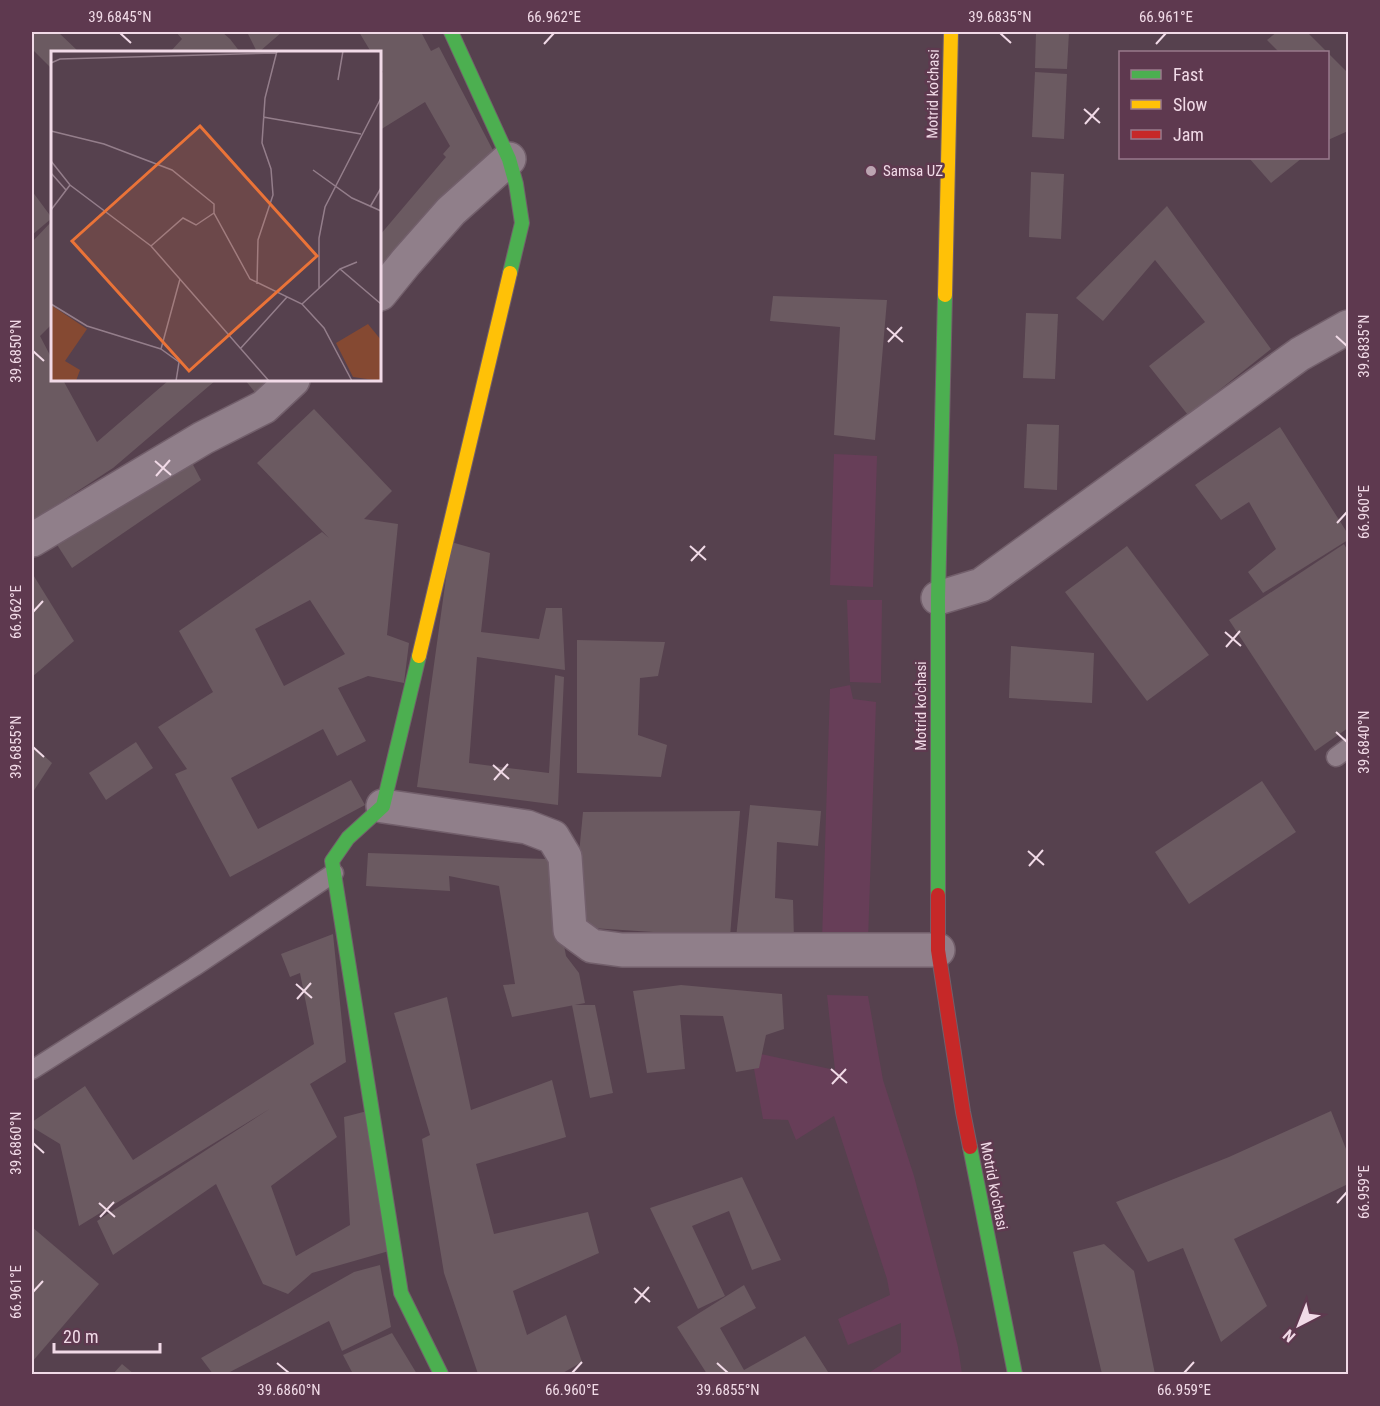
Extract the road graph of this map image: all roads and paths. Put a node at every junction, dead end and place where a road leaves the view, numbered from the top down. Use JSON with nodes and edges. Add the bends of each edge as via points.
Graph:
{"nodes":[{"id":1,"x":451,"y":32,"type":"edge"},
{"id":2,"x":951,"y":32,"type":"edge"},
{"id":3,"x":509,"y":159,"type":"junction"},
{"id":4,"x":381,"y":293,"type":"edge"},
{"id":5,"x":1348,"y":327,"type":"edge"},
{"id":6,"x":292,"y":381,"type":"edge"},
{"id":7,"x":32,"y":540,"type":"edge"},
{"id":8,"x":938,"y":598,"type":"junction"},
{"id":9,"x":383,"y":806,"type":"junction"},
{"id":10,"x":334,"y":873,"type":"junction"},
{"id":11,"x":938,"y":950,"type":"junction"},
{"id":12,"x":32,"y":1070,"type":"edge"},
{"id":13,"x":441,"y":1374,"type":"edge"},
{"id":14,"x":1015,"y":1374,"type":"edge"}],
"edges":[{"from":1,"to":3,"type":"street"},
{"from":2,"to":8,"type":"street","name":"Motrid ko'chasi"},
{"from":3,"to":4,"type":"street","via":[[451,211]]},
{"from":3,"to":9,"type":"street","via":[[522,224]]},
{"from":5,"to":8,"type":"street","via":[[1300,354],[981,585]]},
{"from":6,"to":7,"type":"street","via":[[264,407],[203,438]]},
{"from":8,"to":11,"type":"street","name":"Motrid ko'chasi"},
{"from":9,"to":10,"type":"street","via":[[348,838],[332,861]]},
{"from":9,"to":11,"type":"street","via":[[527,827],[553,837],[565,857],[570,930],[592,946],[622,950]]},
{"from":10,"to":12,"type":"lane"},
{"from":10,"to":13,"type":"street","via":[[401,1293]]},
{"from":11,"to":14,"type":"street","name":"Motrid ko'chasi","via":[[963,1113]]}]}
